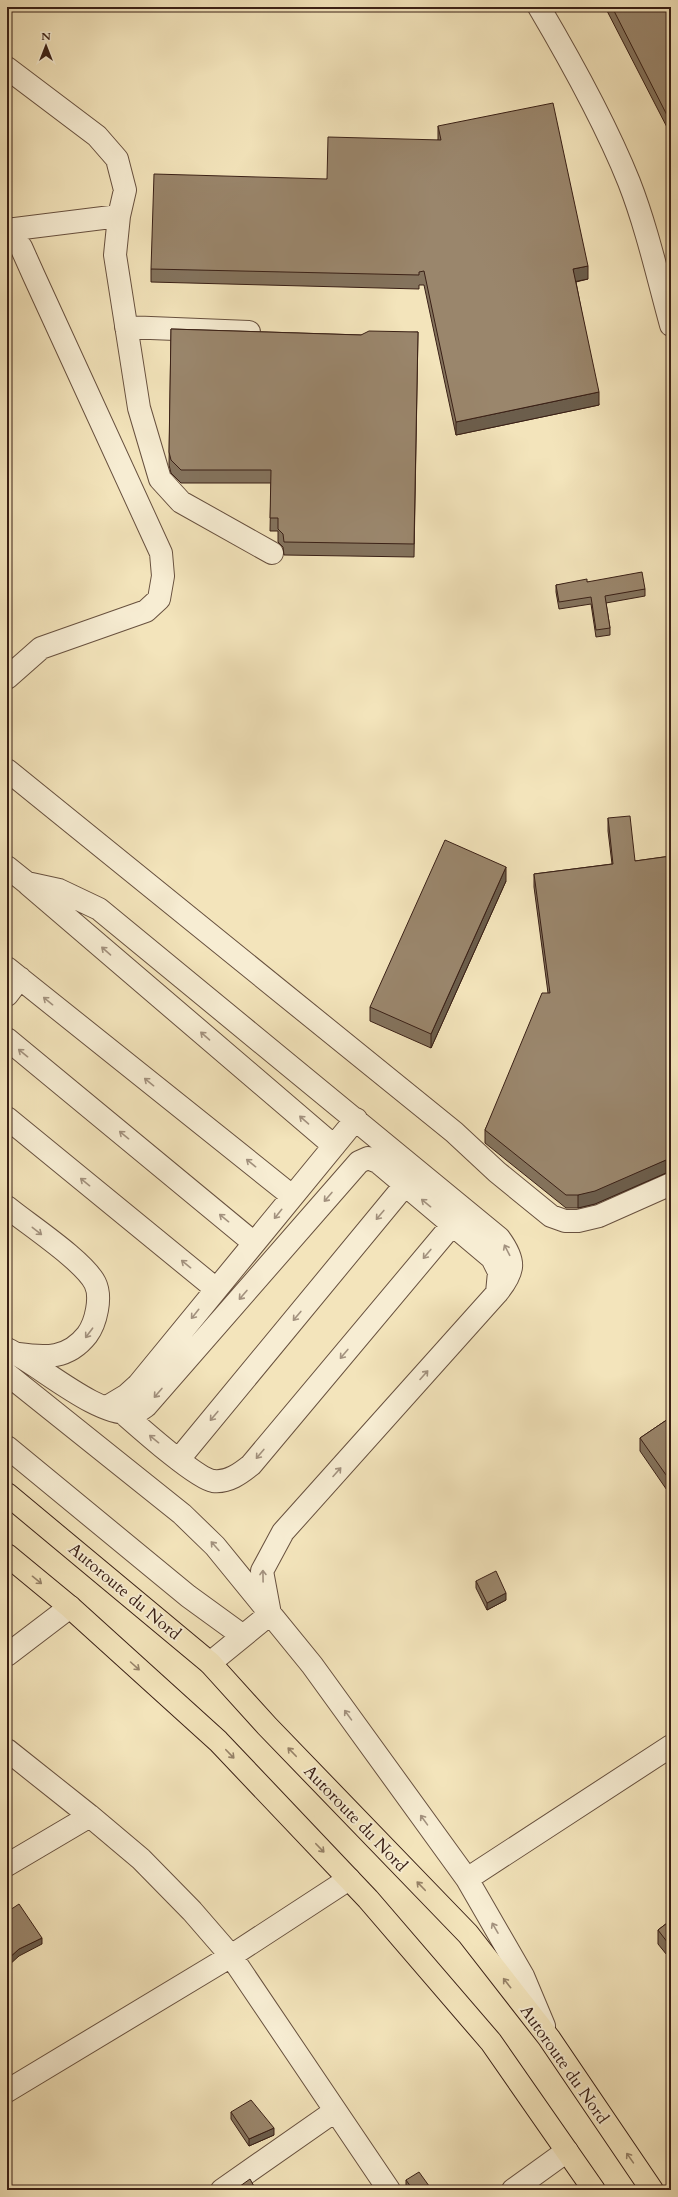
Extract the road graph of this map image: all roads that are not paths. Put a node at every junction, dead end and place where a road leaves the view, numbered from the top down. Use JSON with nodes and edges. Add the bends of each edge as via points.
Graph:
{"nodes":[{"id":1,"x":539,"y":7,"type":"edge"},
{"id":2,"x":7,"y":68,"type":"edge"},
{"id":3,"x":119,"y":216,"type":"junction"},
{"id":4,"x":7,"y":230,"type":"edge"},
{"id":5,"x":7,"y":238,"type":"edge"},
{"id":6,"x":671,"y":325,"type":"edge"},
{"id":7,"x":126,"y":327,"type":"junction"},
{"id":8,"x":267,"y":332,"type":"edge"},
{"id":9,"x":272,"y":553,"type":"dead end"},
{"id":10,"x":7,"y":678,"type":"edge"},
{"id":11,"x":7,"y":770,"type":"edge"},
{"id":12,"x":7,"y":866,"type":"edge"},
{"id":13,"x":27,"y":883,"type":"junction"},
{"id":14,"x":11,"y":980,"type":"edge"},
{"id":15,"x":7,"y":1039,"type":"edge"},
{"id":16,"x":7,"y":1118,"type":"edge"},
{"id":17,"x":356,"y":1119,"type":"junction"},
{"id":18,"x":334,"y":1146,"type":"junction"},
{"id":19,"x":671,"y":1184,"type":"edge"},
{"id":20,"x":405,"y":1185,"type":"junction"},
{"id":21,"x":292,"y":1196,"type":"junction"},
{"id":22,"x":7,"y":1207,"type":"edge"},
{"id":23,"x":452,"y":1224,"type":"junction"},
{"id":24,"x":254,"y":1243,"type":"junction"},
{"id":25,"x":216,"y":1289,"type":"junction"},
{"id":26,"x":497,"y":1293,"type":"junction"},
{"id":27,"x":12,"y":1352,"type":"edge"},
{"id":28,"x":7,"y":1374,"type":"edge"},
{"id":29,"x":115,"y":1410,"type":"junction"},
{"id":30,"x":7,"y":1447,"type":"edge"},
{"id":31,"x":179,"y":1459,"type":"junction"},
{"id":32,"x":7,"y":1494,"type":"edge"},
{"id":33,"x":7,"y":1555,"type":"edge"},
{"id":34,"x":70,"y":1607,"type":"junction"},
{"id":35,"x":270,"y":1614,"type":"junction"},
{"id":36,"x":243,"y":1636,"type":"junction"},
{"id":37,"x":7,"y":1655,"type":"edge"},
{"id":38,"x":210,"y":1663,"type":"junction"},
{"id":39,"x":671,"y":1746,"type":"edge"},
{"id":40,"x":7,"y":1750,"type":"edge"},
{"id":41,"x":90,"y":1816,"type":"junction"},
{"id":42,"x":7,"y":1865,"type":"edge"},
{"id":43,"x":349,"y":1879,"type":"junction"},
{"id":44,"x":466,"y":1879,"type":"junction"},
{"id":45,"x":231,"y":1956,"type":"junction"},
{"id":46,"x":550,"y":2038,"type":"junction"},
{"id":47,"x":7,"y":2091,"type":"edge"},
{"id":48,"x":335,"y":2111,"type":"junction"},
{"id":49,"x":567,"y":2151,"type":"junction"},
{"id":50,"x":222,"y":2190,"type":"edge"},
{"id":51,"x":389,"y":2190,"type":"edge"},
{"id":52,"x":513,"y":2190,"type":"edge"},
{"id":53,"x":594,"y":2190,"type":"edge"},
{"id":54,"x":652,"y":2190,"type":"edge"}],
"edges":[{"from":1,"to":6,"type":"street","via":[[572,64],[629,182],[641,215]]},
{"from":2,"to":3,"type":"street","via":[[97,136],[116,160],[125,190]]},
{"from":3,"to":4,"type":"street"},
{"from":3,"to":7,"type":"street","via":[[115,255]]},
{"from":5,"to":10,"type":"street","via":[[21,247],[161,552],[163,576],[159,599],[146,611],[41,648]]},
{"from":7,"to":8,"type":"street"},
{"from":7,"to":9,"type":"street","via":[[139,408],[160,479],[181,502]]},
{"from":11,"to":19,"type":"street","via":[[454,1132],[497,1172],[551,1216],[565,1221],[588,1219]]},
{"from":12,"to":13,"type":"street"},
{"from":13,"to":17,"type":"street","via":[[59,890],[99,909]]},
{"from":18,"to":13,"type":"street","one_way":true},
{"from":21,"to":14,"type":"street","one_way":true},
{"from":24,"to":15,"type":"street","one_way":true},
{"from":25,"to":16,"type":"street","one_way":true},
{"from":17,"to":18,"type":"street"},
{"from":26,"to":17,"type":"street","one_way":true,"via":[[509,1278],[512,1268],[509,1252],[499,1238]]},
{"from":18,"to":21,"type":"street"},
{"from":23,"to":20,"type":"street","one_way":true},
{"from":20,"to":29,"type":"street","one_way":true,"via":[[378,1162],[368,1158],[359,1162],[146,1406],[134,1413]]},
{"from":20,"to":31,"type":"street","one_way":true},
{"from":21,"to":24,"type":"street","one_way":true},
{"from":22,"to":27,"type":"street","one_way":true,"via":[[82,1266],[96,1284],[98,1305],[94,1326],[78,1347],[58,1356]]},
{"from":23,"to":26,"type":"street","via":[[492,1258],[499,1272]]},
{"from":23,"to":31,"type":"street","one_way":true,"via":[[252,1464],[239,1475],[213,1481],[196,1473]]},
{"from":24,"to":25,"type":"street"},
{"from":25,"to":29,"type":"street","one_way":true},
{"from":35,"to":26,"type":"street","one_way":true,"via":[[262,1571],[283,1532]]},
{"from":27,"to":29,"type":"street","via":[[84,1398]]},
{"from":35,"to":28,"type":"street","one_way":true,"via":[[215,1546],[182,1514]]},
{"from":31,"to":29,"type":"street","one_way":true},
{"from":30,"to":36,"type":"street","via":[[188,1596]]},
{"from":32,"to":38,"type":"highway","name":"Autoroute du Nord"},
{"from":33,"to":34,"type":"highway","one_way":true},
{"from":34,"to":37,"type":"street"},
{"from":34,"to":43,"type":"highway","one_way":true,"via":[[218,1741]]},
{"from":35,"to":36,"type":"street"},
{"from":44,"to":35,"type":"street","one_way":true,"via":[[312,1665]]},
{"from":36,"to":38,"type":"street"},
{"from":46,"to":38,"type":"highway","name":"Autoroute du Nord","one_way":true,"via":[[468,1934],[267,1726]]},
{"from":39,"to":44,"type":"street"},
{"from":40,"to":41,"type":"street"},
{"from":41,"to":42,"type":"street"},
{"from":41,"to":45,"type":"street","via":[[141,1859],[192,1911]]},
{"from":43,"to":45,"type":"street"},
{"from":43,"to":49,"type":"highway","via":[[491,2042]]},
{"from":46,"to":44,"type":"street","one_way":true,"via":[[523,1976]]},
{"from":45,"to":47,"type":"street"},
{"from":45,"to":48,"type":"street"},
{"from":54,"to":46,"type":"highway","name":"Autoroute du Nord","one_way":true},
{"from":48,"to":50,"type":"street"},
{"from":48,"to":51,"type":"street"},
{"from":49,"to":52,"type":"street"},
{"from":49,"to":53,"type":"highway"}]}
